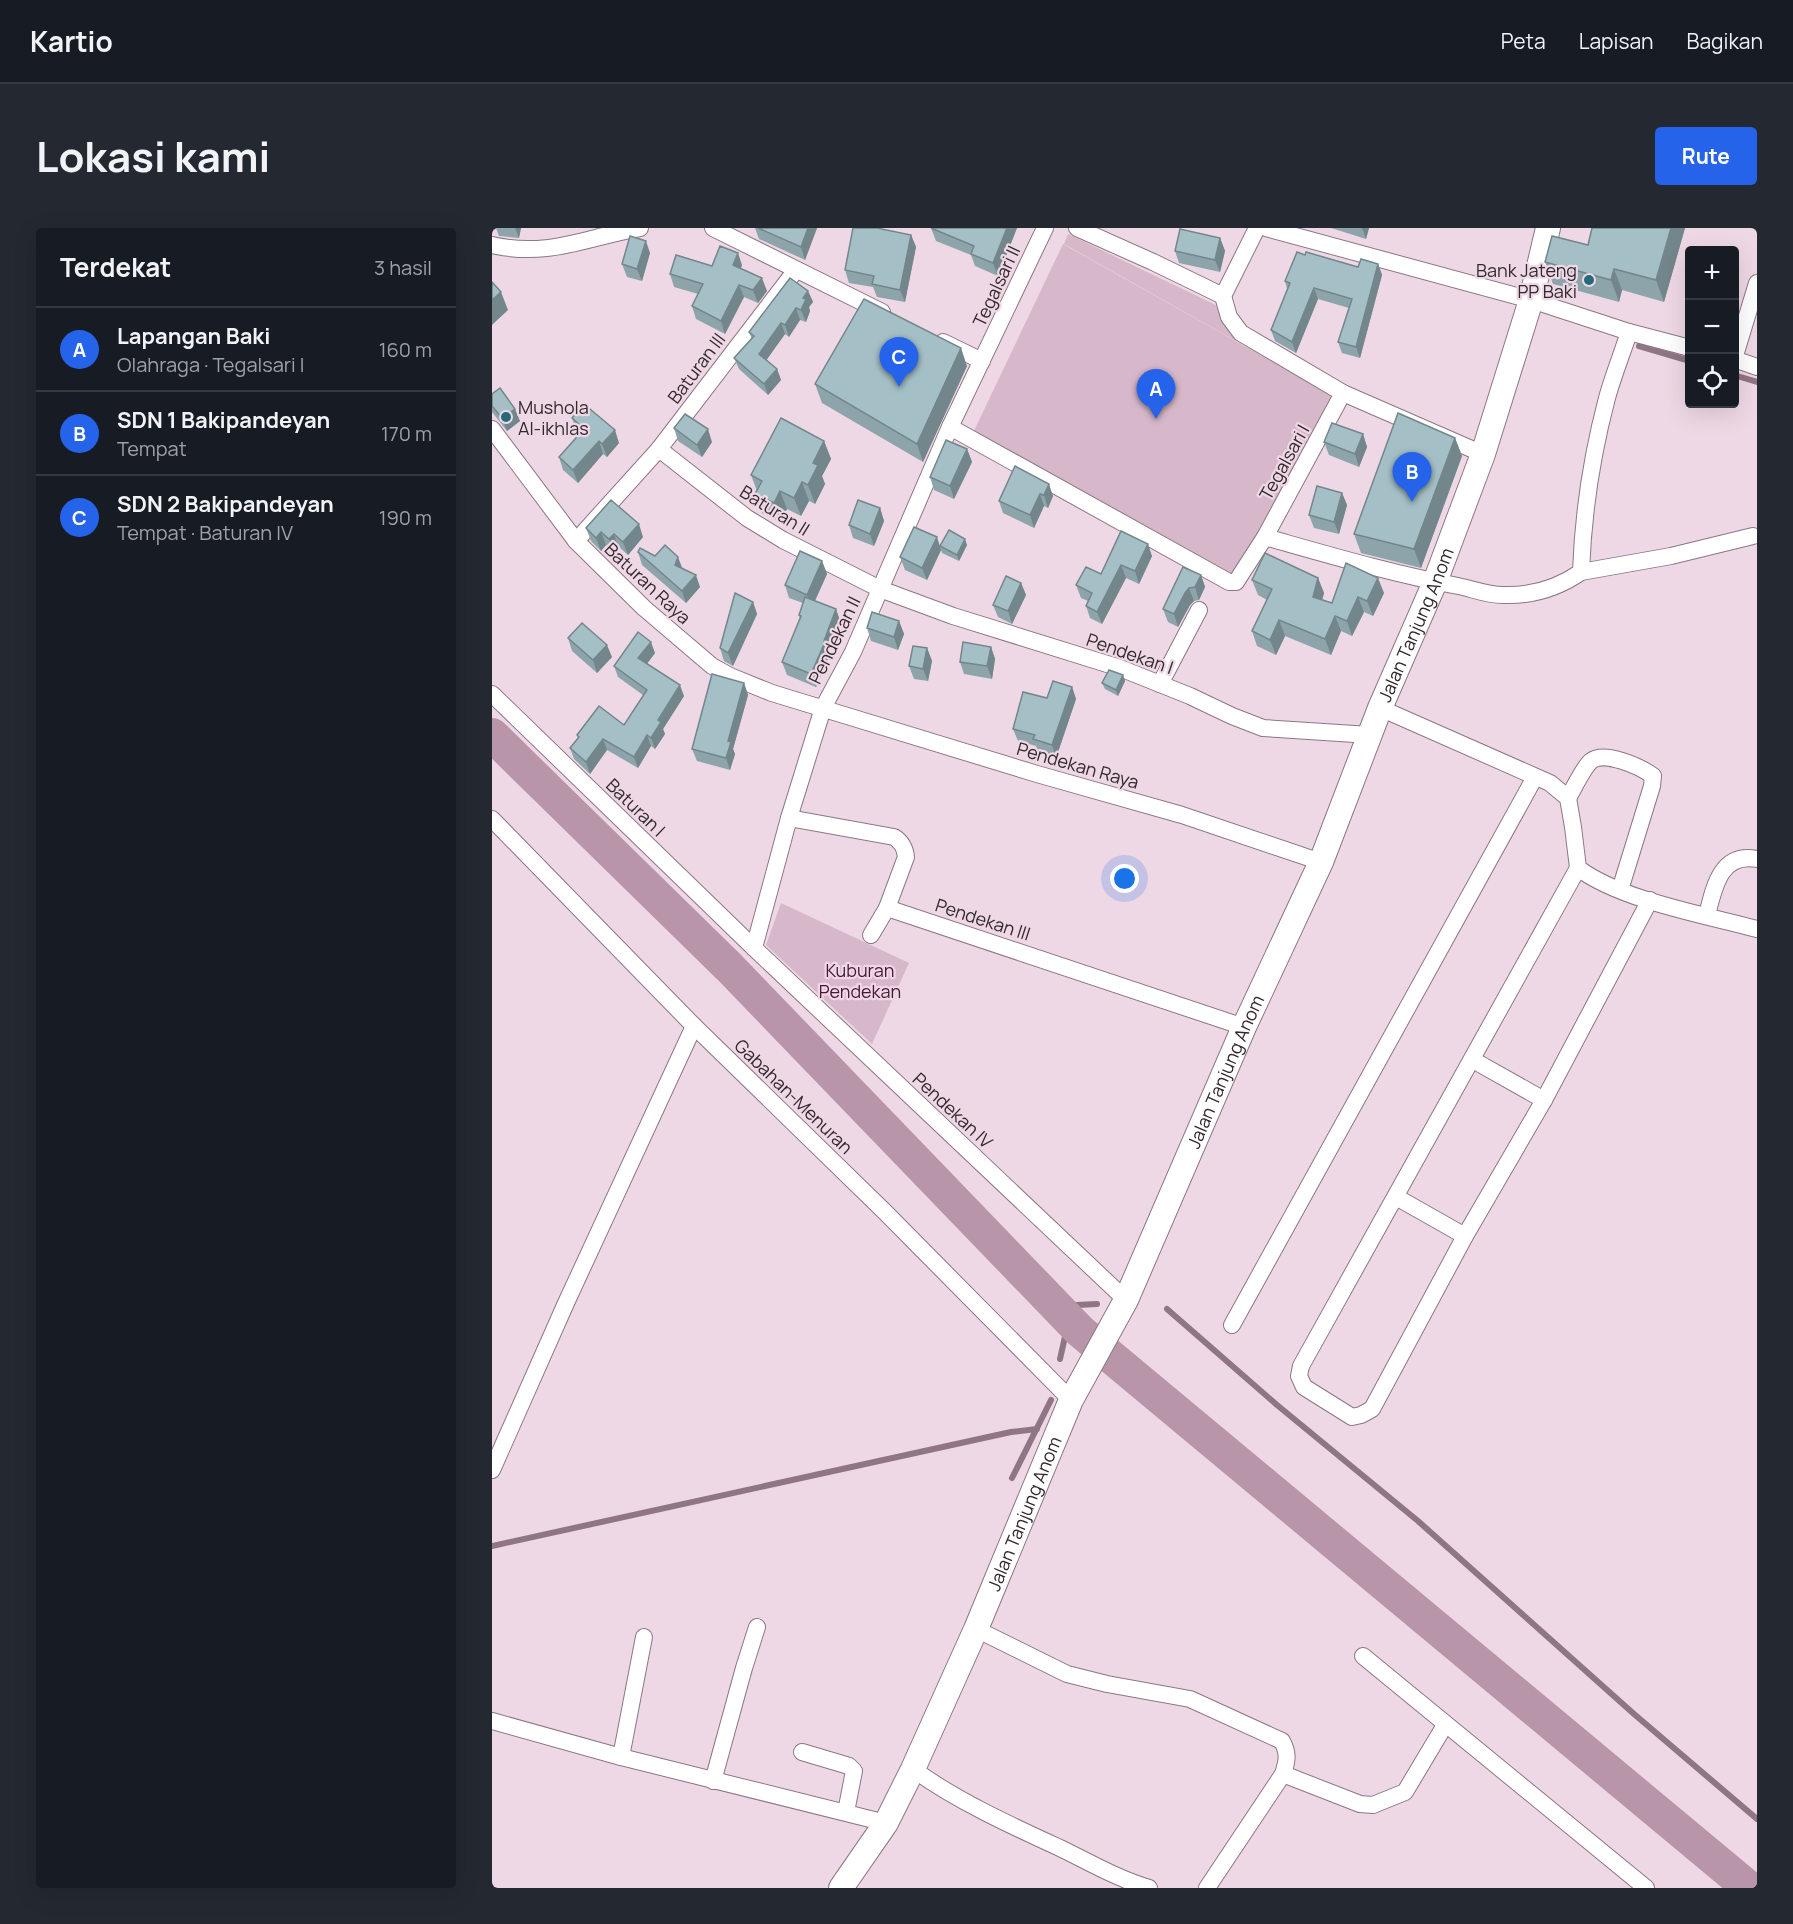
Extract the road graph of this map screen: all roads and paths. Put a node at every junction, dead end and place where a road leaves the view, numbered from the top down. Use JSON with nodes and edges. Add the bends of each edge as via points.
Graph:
{"nodes":[{"id":1,"x":640,"y":228,"type":"edge"},
{"id":2,"x":713,"y":228,"type":"edge"},
{"id":3,"x":1045,"y":228,"type":"edge"},
{"id":4,"x":1077,"y":228,"type":"edge"},
{"id":5,"x":1257,"y":228,"type":"edge"},
{"id":6,"x":1266,"y":228,"type":"edge"},
{"id":7,"x":1548,"y":228,"type":"edge"},
{"id":8,"x":571,"y":236,"type":"edge"},
{"id":9,"x":492,"y":245,"type":"edge"},
{"id":10,"x":796,"y":270,"type":"junction"},
{"id":11,"x":1757,"y":283,"type":"edge"},
{"id":12,"x":1223,"y":296,"type":"junction"},
{"id":13,"x":1531,"y":300,"type":"junction"},
{"id":14,"x":896,"y":319,"type":"edge"},
{"id":15,"x":1629,"y":332,"type":"junction"},
{"id":16,"x":928,"y":334,"type":"edge"},
{"id":17,"x":1685,"y":347,"type":"edge"},
{"id":18,"x":1736,"y":354,"type":"edge"},
{"id":19,"x":982,"y":361,"type":"junction"},
{"id":20,"x":1739,"y":361,"type":"edge"},
{"id":21,"x":1757,"y":367,"type":"edge"},
{"id":22,"x":1343,"y":393,"type":"junction"},
{"id":23,"x":950,"y":427,"type":"junction"},
{"id":24,"x":492,"y":429,"type":"edge"},
{"id":25,"x":659,"y":449,"type":"junction"},
{"id":26,"x":1483,"y":454,"type":"junction"},
{"id":27,"x":1754,"y":536,"type":"dead end"},
{"id":28,"x":1265,"y":537,"type":"junction"},
{"id":29,"x":576,"y":541,"type":"junction"},
{"id":30,"x":1581,"y":572,"type":"junction"},
{"id":31,"x":1436,"y":582,"type":"junction"},
{"id":32,"x":880,"y":589,"type":"junction"},
{"id":33,"x":1199,"y":610,"type":"dead end"},
{"id":34,"x":1160,"y":684,"type":"junction"},
{"id":35,"x":492,"y":694,"type":"edge"},
{"id":36,"x":823,"y":708,"type":"junction"},
{"id":37,"x":1380,"y":708,"type":"junction"},
{"id":38,"x":1370,"y":735,"type":"junction"},
{"id":39,"x":1535,"y":777,"type":"junction"},
{"id":40,"x":1568,"y":798,"type":"junction"},
{"id":41,"x":789,"y":818,"type":"junction"},
{"id":42,"x":492,"y":819,"type":"edge"},
{"id":43,"x":1757,"y":860,"type":"edge"},
{"id":44,"x":1321,"y":862,"type":"junction"},
{"id":45,"x":1578,"y":868,"type":"junction"},
{"id":46,"x":1620,"y":890,"type":"junction"},
{"id":47,"x":1650,"y":900,"type":"junction"},
{"id":48,"x":887,"y":908,"type":"junction"},
{"id":49,"x":1707,"y":915,"type":"junction"},
{"id":50,"x":1757,"y":929,"type":"edge"},
{"id":51,"x":871,"y":935,"type":"dead end"},
{"id":52,"x":754,"y":948,"type":"junction"},
{"id":53,"x":694,"y":1026,"type":"junction"},
{"id":54,"x":1244,"y":1027,"type":"junction"},
{"id":55,"x":1473,"y":1060,"type":"junction"},
{"id":56,"x":1544,"y":1100,"type":"junction"},
{"id":57,"x":1396,"y":1197,"type":"junction"},
{"id":58,"x":1465,"y":1236,"type":"junction"},
{"id":59,"x":1122,"y":1309,"type":"junction"},
{"id":60,"x":1232,"y":1325,"type":"dead end"},
{"id":61,"x":1071,"y":1400,"type":"junction"},
{"id":62,"x":492,"y":1470,"type":"edge"},
{"id":63,"x":757,"y":1627,"type":"dead end"},
{"id":64,"x":976,"y":1629,"type":"junction"},
{"id":65,"x":644,"y":1637,"type":"dead end"},
{"id":66,"x":1364,"y":1656,"type":"dead end"},
{"id":67,"x":492,"y":1721,"type":"edge"},
{"id":68,"x":1445,"y":1725,"type":"junction"},
{"id":69,"x":802,"y":1752,"type":"dead end"},
{"id":70,"x":621,"y":1757,"type":"junction"},
{"id":71,"x":913,"y":1769,"type":"junction"},
{"id":72,"x":1283,"y":1774,"type":"junction"},
{"id":73,"x":713,"y":1781,"type":"junction"},
{"id":74,"x":846,"y":1812,"type":"junction"},
{"id":75,"x":886,"y":1823,"type":"junction"},
{"id":76,"x":842,"y":1888,"type":"edge"},
{"id":77,"x":1149,"y":1888,"type":"edge"},
{"id":78,"x":1206,"y":1888,"type":"edge"},
{"id":79,"x":1646,"y":1888,"type":"edge"}],
"edges":[{"from":1,"to":8,"type":"street"},
{"from":2,"to":10,"type":"street"},
{"from":3,"to":19,"type":"street","name":"Tegalsari II"},
{"from":4,"to":12,"type":"street"},
{"from":5,"to":12,"type":"street"},
{"from":6,"to":13,"type":"street"},
{"from":7,"to":13,"type":"main road","name":"Jalan Tanjung Anom"},
{"from":8,"to":9,"type":"street","via":[[555,249]]},
{"from":10,"to":14,"type":"street"},
{"from":10,"to":25,"type":"street","name":"Baturan III"},
{"from":11,"to":18,"type":"street"},
{"from":12,"to":22,"type":"street","via":[[1229,317],[1241,333]]},
{"from":13,"to":15,"type":"street"},
{"from":13,"to":26,"type":"main road","name":"Jalan Tanjung Anom"},
{"from":15,"to":17,"type":"street"},
{"from":15,"to":30,"type":"street","via":[[1608,395],[1592,467]]},
{"from":16,"to":19,"type":"street"},
{"from":19,"to":23,"type":"street","name":"Pendekan II"},
{"from":20,"to":21,"type":"street"},
{"from":22,"to":26,"type":"street"},
{"from":22,"to":28,"type":"street","name":"Tegalsari I"},
{"from":23,"to":28,"type":"street","name":"Tegalsari I","via":[[1229,582],[1236,582]]},
{"from":23,"to":32,"type":"street","name":"Pendekan II"},
{"from":24,"to":29,"type":"street","name":"Baturan Raya"},
{"from":25,"to":29,"type":"street","name":"Baturan III"},
{"from":25,"to":32,"type":"street","name":"Baturan II","via":[[747,519]]},
{"from":26,"to":31,"type":"main road","name":"Jalan Tanjung Anom"},
{"from":27,"to":30,"type":"street"},
{"from":28,"to":31,"type":"street"},
{"from":29,"to":36,"type":"street","name":"Baturan Raya","via":[[644,608],[712,666],[772,693]]},
{"from":30,"to":31,"type":"street","via":[[1551,588],[1514,595]]},
{"from":31,"to":37,"type":"main road","name":"Jalan Tanjung Anom"},
{"from":32,"to":34,"type":"street","name":"Pendekan I"},
{"from":32,"to":36,"type":"street","name":"Pendekan II"},
{"from":33,"to":34,"type":"street"},
{"from":34,"to":38,"type":"street","name":"Pendekan I","via":[[1263,728]]},
{"from":35,"to":52,"type":"street","name":"Baturan I"},
{"from":36,"to":41,"type":"street","name":"Pendekan II"},
{"from":36,"to":44,"type":"street","name":"Pendekan Raya","via":[[1182,815]]},
{"from":37,"to":38,"type":"main road","name":"Jalan Tanjung Anom"},
{"from":37,"to":39,"type":"street"},
{"from":38,"to":44,"type":"main road","name":"Jalan Tanjung Anom"},
{"from":39,"to":40,"type":"street"},
{"from":39,"to":60,"type":"street"},
{"from":40,"to":45,"type":"street"},
{"from":40,"to":46,"type":"street","via":[[1587,766],[1599,757],[1616,759],[1652,774],[1652,786]]},
{"from":41,"to":48,"type":"street","via":[[900,840],[906,857]]},
{"from":41,"to":52,"type":"street","name":"Pendekan II"},
{"from":42,"to":53,"type":"street","name":"Gabahan-Menuran"},
{"from":43,"to":49,"type":"street","via":[[1738,859],[1721,871]]},
{"from":44,"to":54,"type":"main road","name":"Jalan Tanjung Anom"},
{"from":45,"to":46,"type":"street"},
{"from":45,"to":55,"type":"street"},
{"from":46,"to":47,"type":"street"},
{"from":47,"to":49,"type":"street"},
{"from":47,"to":56,"type":"street"},
{"from":48,"to":51,"type":"street"},
{"from":48,"to":54,"type":"street","name":"Pendekan III"},
{"from":49,"to":50,"type":"street"},
{"from":52,"to":59,"type":"street","name":"Pendekan IV"},
{"from":53,"to":61,"type":"street","name":"Gabahan-Menuran"},
{"from":53,"to":62,"type":"street"},
{"from":54,"to":59,"type":"main road","name":"Jalan Tanjung Anom"},
{"from":55,"to":56,"type":"street"},
{"from":55,"to":57,"type":"street"},
{"from":56,"to":58,"type":"street"},
{"from":57,"to":58,"type":"street"},
{"from":57,"to":58,"type":"street","via":[[1301,1366],[1299,1376],[1304,1387],[1352,1417],[1372,1409]]},
{"from":59,"to":61,"type":"main road","name":"Jalan Tanjung Anom"},
{"from":61,"to":64,"type":"main road","name":"Jalan Tanjung Anom"},
{"from":63,"to":73,"type":"street"},
{"from":64,"to":71,"type":"main road","name":"Jalan Tanjung Anom"},
{"from":64,"to":72,"type":"street","via":[[1067,1674],[1190,1699],[1282,1742],[1287,1760]]},
{"from":65,"to":70,"type":"street"},
{"from":66,"to":68,"type":"street"},
{"from":67,"to":70,"type":"street"},
{"from":68,"to":72,"type":"street","via":[[1405,1792],[1373,1804],[1360,1804]]},
{"from":68,"to":79,"type":"street"},
{"from":69,"to":74,"type":"street","via":[[854,1771]]},
{"from":70,"to":73,"type":"street"},
{"from":71,"to":75,"type":"main road","name":"Jalan Tanjung Anom"},
{"from":71,"to":77,"type":"street","via":[[931,1783],[1034,1836]]},
{"from":72,"to":78,"type":"street"},
{"from":73,"to":74,"type":"street"},
{"from":74,"to":75,"type":"street"},
{"from":75,"to":76,"type":"main road","name":"Jalan Tanjung Anom"}]}
